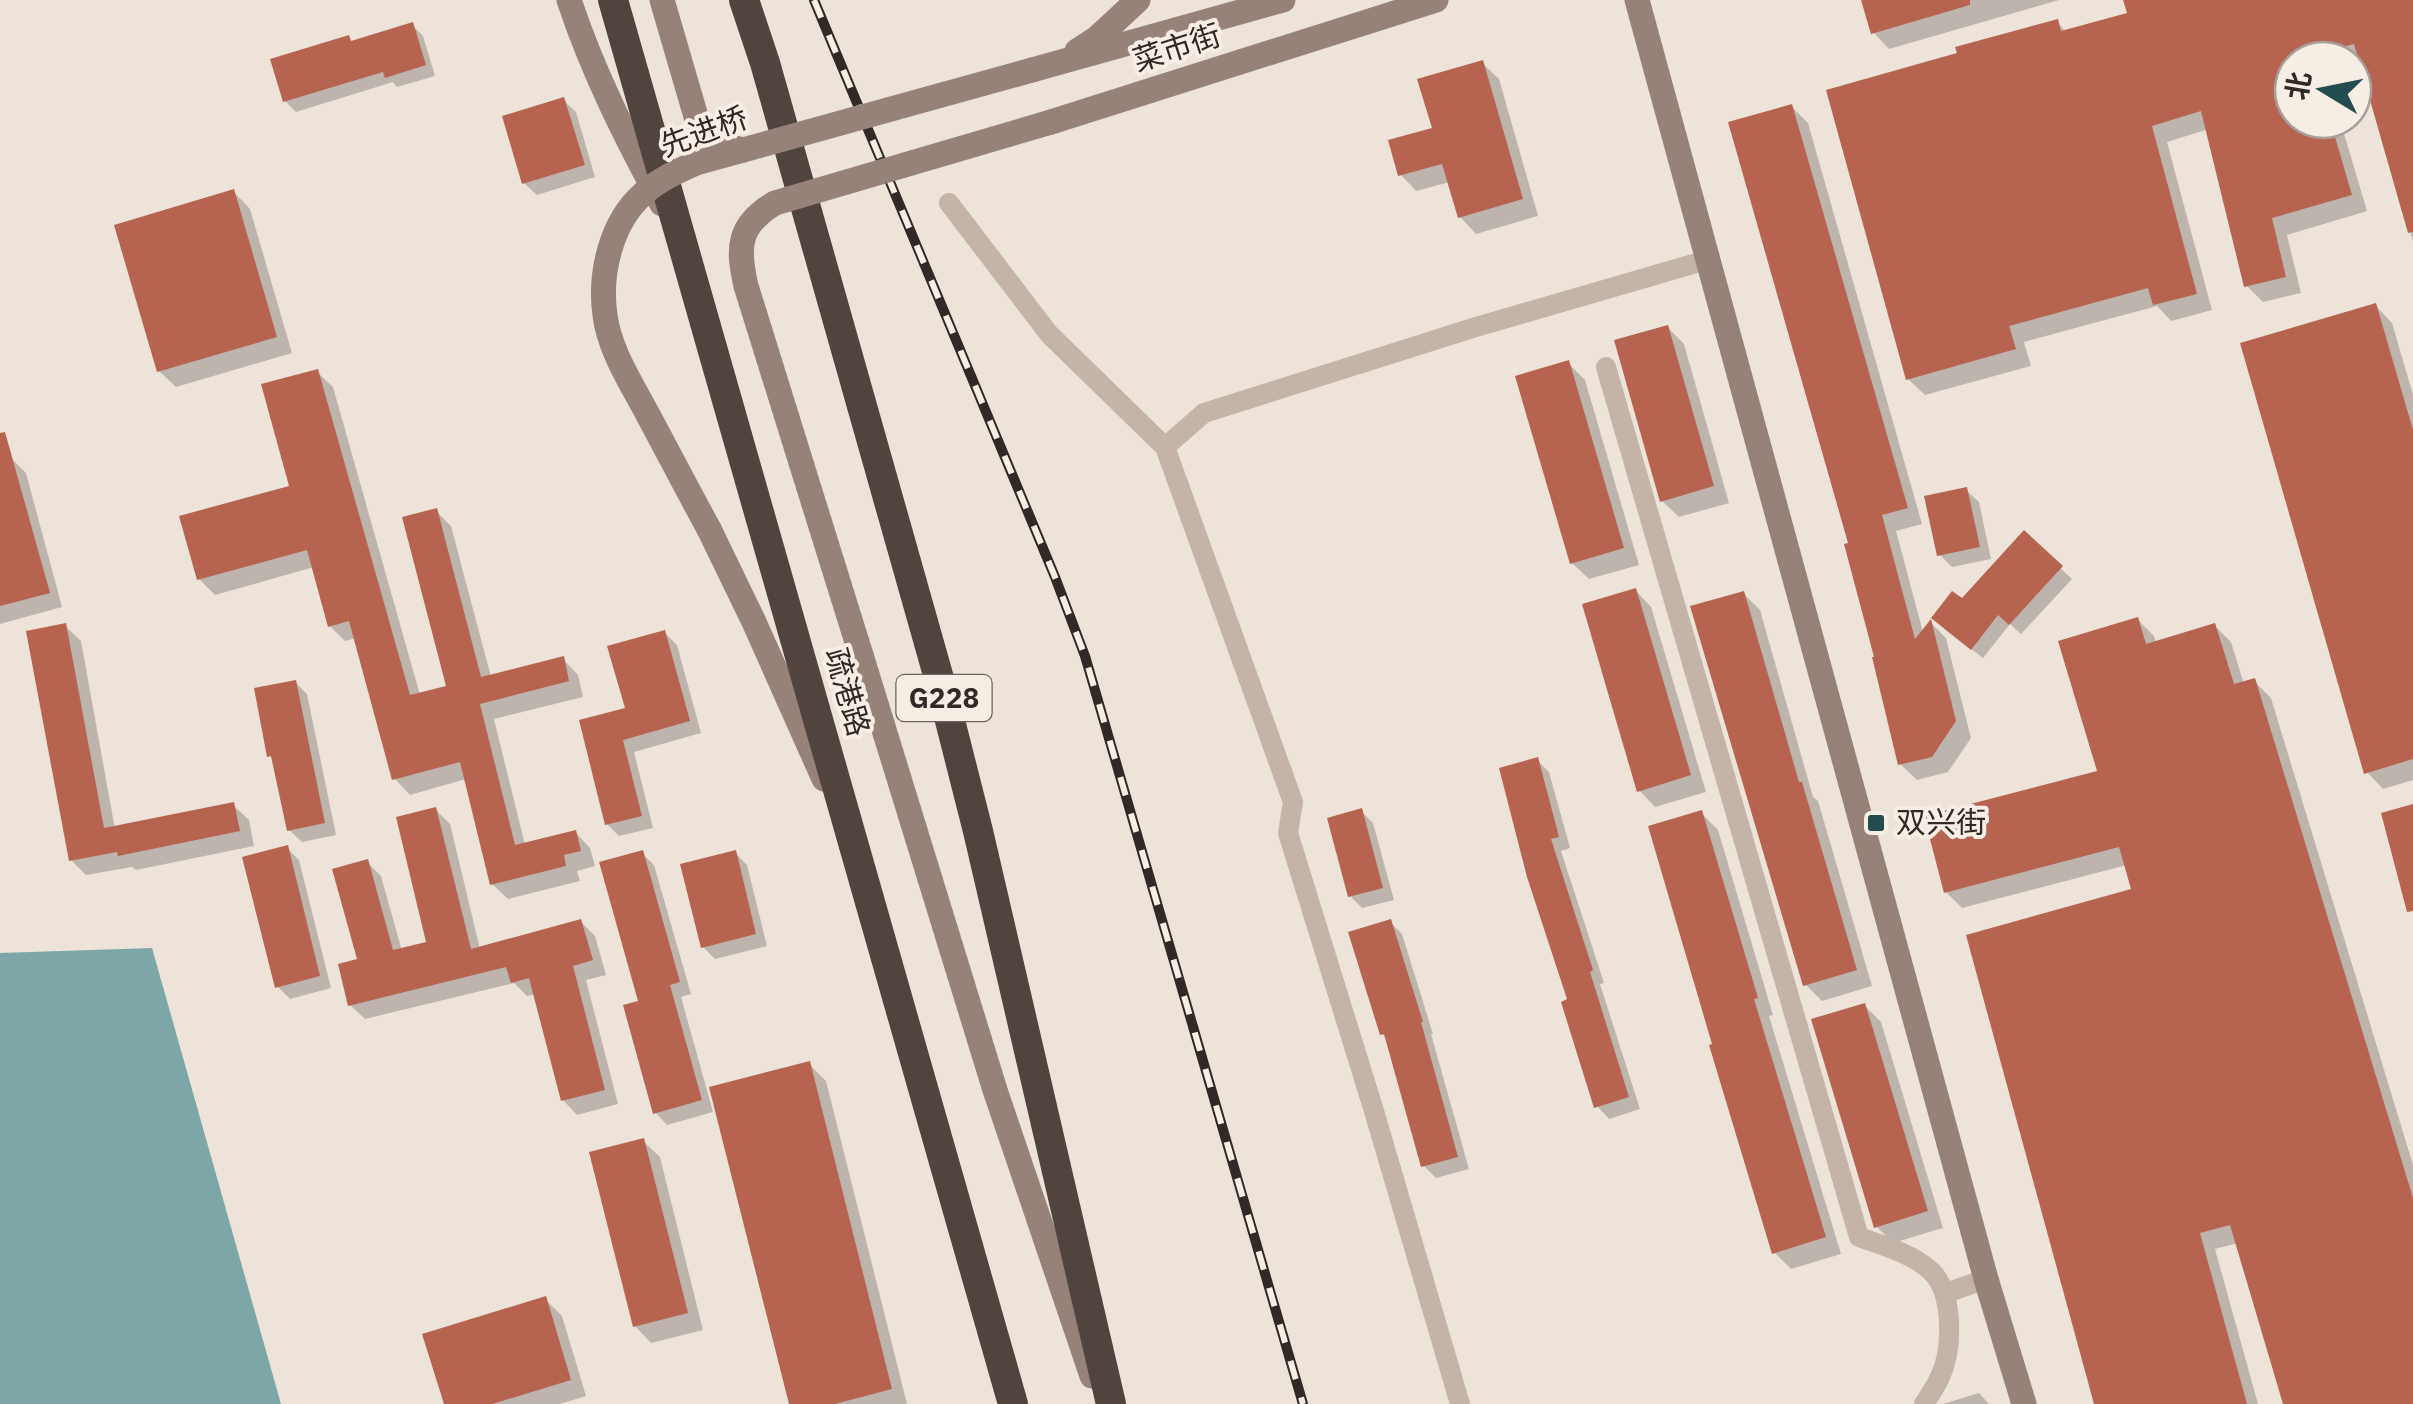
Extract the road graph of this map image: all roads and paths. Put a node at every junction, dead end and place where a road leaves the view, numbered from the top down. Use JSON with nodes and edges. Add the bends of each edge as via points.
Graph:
{"nodes":[{"id":1,"x":569,"y":0,"type":"edge"},
{"id":2,"x":613,"y":0,"type":"edge"},
{"id":3,"x":662,"y":0,"type":"edge"},
{"id":4,"x":747,"y":0,"type":"edge"},
{"id":5,"x":1138,"y":0,"type":"edge"},
{"id":6,"x":1283,"y":0,"type":"edge"},
{"id":7,"x":1436,"y":0,"type":"edge"},
{"id":8,"x":1636,"y":0,"type":"edge"},
{"id":9,"x":1044,"y":67,"type":"junction"},
{"id":10,"x":743,"y":150,"type":"junction"},
{"id":11,"x":949,"y":204,"type":"dead end"},
{"id":12,"x":682,"y":241,"type":"junction"},
{"id":13,"x":1707,"y":260,"type":"junction"},
{"id":14,"x":1606,"y":367,"type":"dead end"},
{"id":15,"x":1165,"y":447,"type":"junction"},
{"id":16,"x":859,"y":862,"type":"junction"},
{"id":17,"x":1986,"y":1279,"type":"junction"},
{"id":18,"x":1946,"y":1293,"type":"junction"},
{"id":19,"x":1014,"y":1404,"type":"edge"},
{"id":20,"x":1102,"y":1404,"type":"edge"},
{"id":21,"x":1112,"y":1404,"type":"edge"},
{"id":22,"x":1460,"y":1404,"type":"edge"},
{"id":23,"x":1924,"y":1404,"type":"edge"},
{"id":24,"x":2024,"y":1404,"type":"edge"}],
"edges":[{"from":1,"to":12,"type":"main road","via":[[617,120]]},
{"from":2,"to":12,"type":"highway","name":"疏港路"},
{"from":3,"to":10,"type":"main road","via":[[697,120],[708,136]]},
{"from":4,"to":21,"type":"highway","number":"G228","via":[[942,689]]},
{"from":5,"to":9,"type":"main road","via":[[1097,38]]},
{"from":6,"to":9,"type":"main road","name":"菜市街"},
{"from":7,"to":20,"type":"main road","name":"菜市街","bridge":true,"via":[[774,202],[760,211],[741,243],[746,286],[860,655]]},
{"from":8,"to":13,"type":"main road"},
{"from":9,"to":10,"type":"main road","name":"先进桥","bridge":true},
{"from":10,"to":16,"type":"main road","name":"先进桥","bridge":true,"via":[[696,162],[641,195],[610,248],[605,318],[626,374],[769,656]]},
{"from":11,"to":15,"type":"street","via":[[1050,334]]},
{"from":12,"to":16,"type":"highway","name":"疏港路"},
{"from":13,"to":15,"type":"street","via":[[1204,413]]},
{"from":13,"to":17,"type":"main road"},
{"from":14,"to":18,"type":"street","via":[[1859,1237],[1930,1270]]},
{"from":15,"to":22,"type":"street","via":[[1294,802],[1288,832]]},
{"from":16,"to":19,"type":"highway","name":"疏港路"},
{"from":17,"to":18,"type":"street"},
{"from":17,"to":24,"type":"main road"},
{"from":18,"to":23,"type":"street","via":[[1942,1373]]}]}
